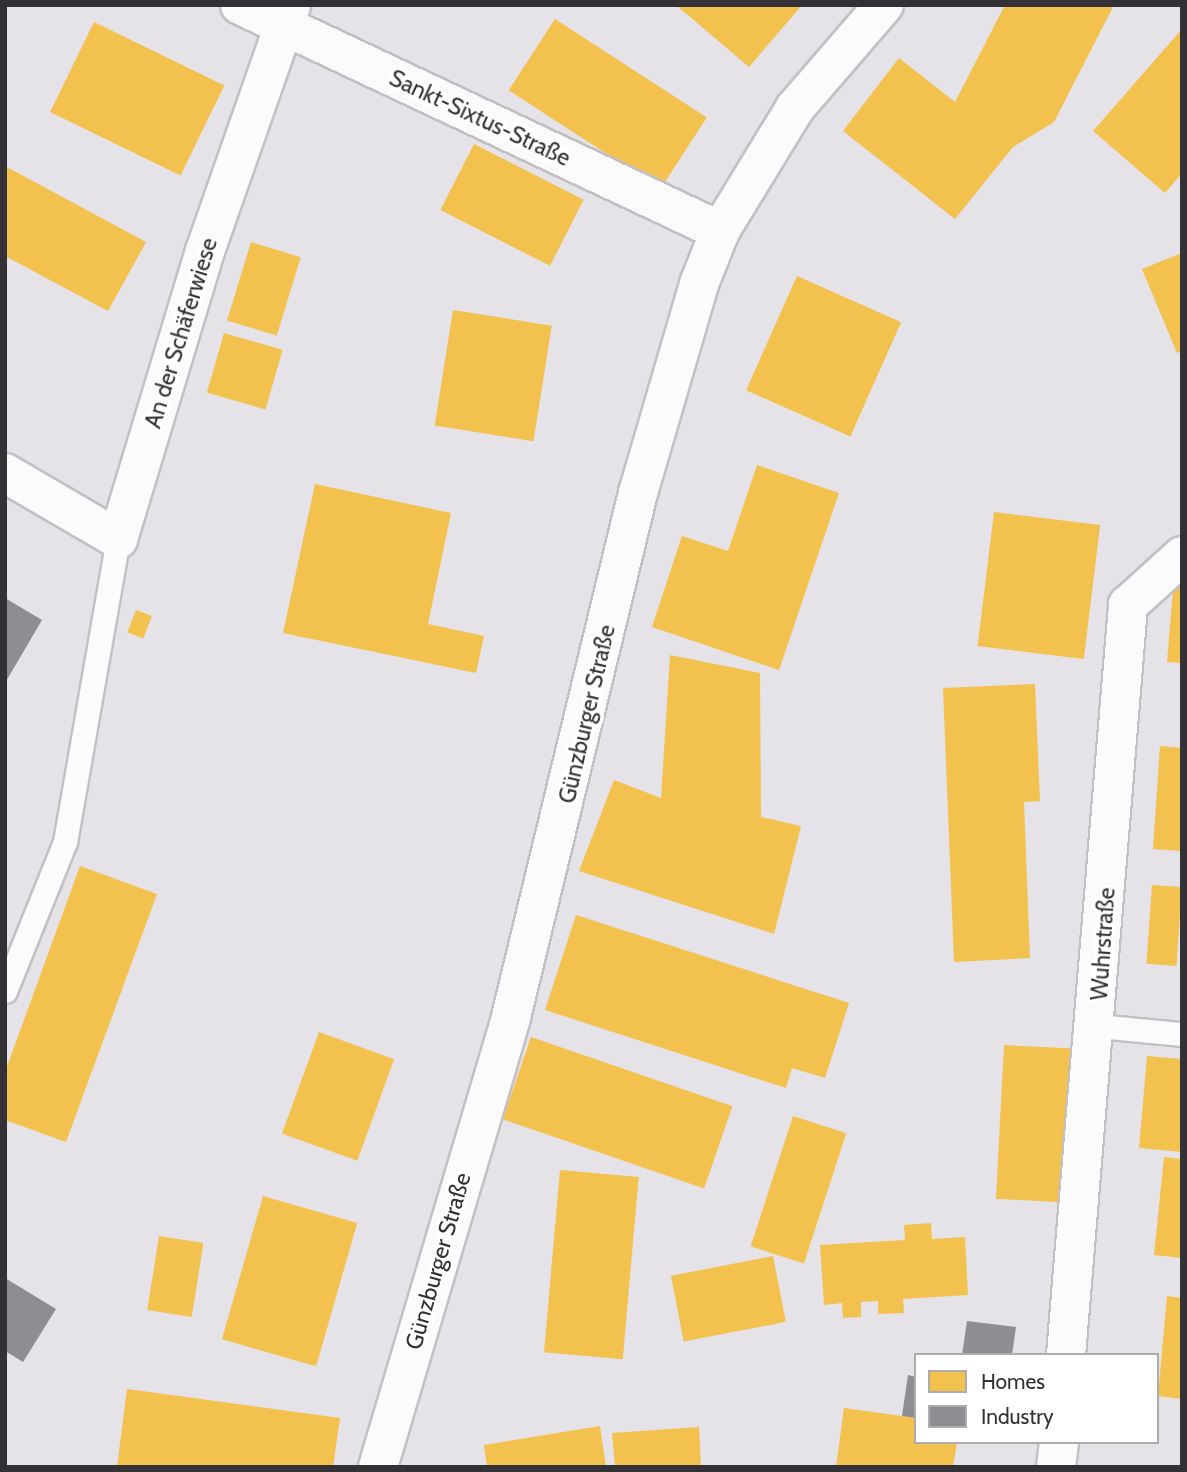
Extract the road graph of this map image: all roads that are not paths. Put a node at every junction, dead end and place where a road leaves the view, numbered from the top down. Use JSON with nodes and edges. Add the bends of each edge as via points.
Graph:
{"nodes":[{"id":1,"x":240,"y":5,"type":"edge"},
{"id":2,"x":884,"y":5,"type":"edge"},
{"id":3,"x":286,"y":15,"type":"edge"},
{"id":4,"x":720,"y":231,"type":"junction"},
{"id":5,"x":5,"y":473,"type":"edge"},
{"id":6,"x":118,"y":539,"type":"junction"},
{"id":7,"x":1182,"y":556,"type":"edge"},
{"id":8,"x":5,"y":990,"type":"edge"},
{"id":9,"x":1097,"y":1026,"type":"junction"},
{"id":10,"x":1182,"y":1034,"type":"edge"},
{"id":11,"x":1066,"y":1353,"type":"edge"},
{"id":12,"x":1059,"y":1444,"type":"edge"},
{"id":13,"x":378,"y":1467,"type":"edge"},
{"id":14,"x":1056,"y":1467,"type":"edge"}],
"edges":[{"from":1,"to":3,"type":"street","name":"Sankt-Sixtus-Straße"},
{"from":2,"to":4,"type":"street","name":"Günzburger Straße","via":[[795,108]]},
{"from":3,"to":4,"type":"street","name":"Sankt-Sixtus-Straße"},
{"from":3,"to":6,"type":"street","name":"An der Schäferwiese"},
{"from":4,"to":13,"type":"street","name":"Günzburger Straße","via":[[664,394],[511,1017]]},
{"from":5,"to":6,"type":"street"},
{"from":6,"to":8,"type":"lane","via":[[65,842]]},
{"from":7,"to":9,"type":"street","name":"Wuhrstraße","via":[[1128,605]]},
{"from":9,"to":10,"type":"lane"},
{"from":9,"to":11,"type":"street","name":"Wuhrstraße"},
{"from":12,"to":14,"type":"street"}]}
